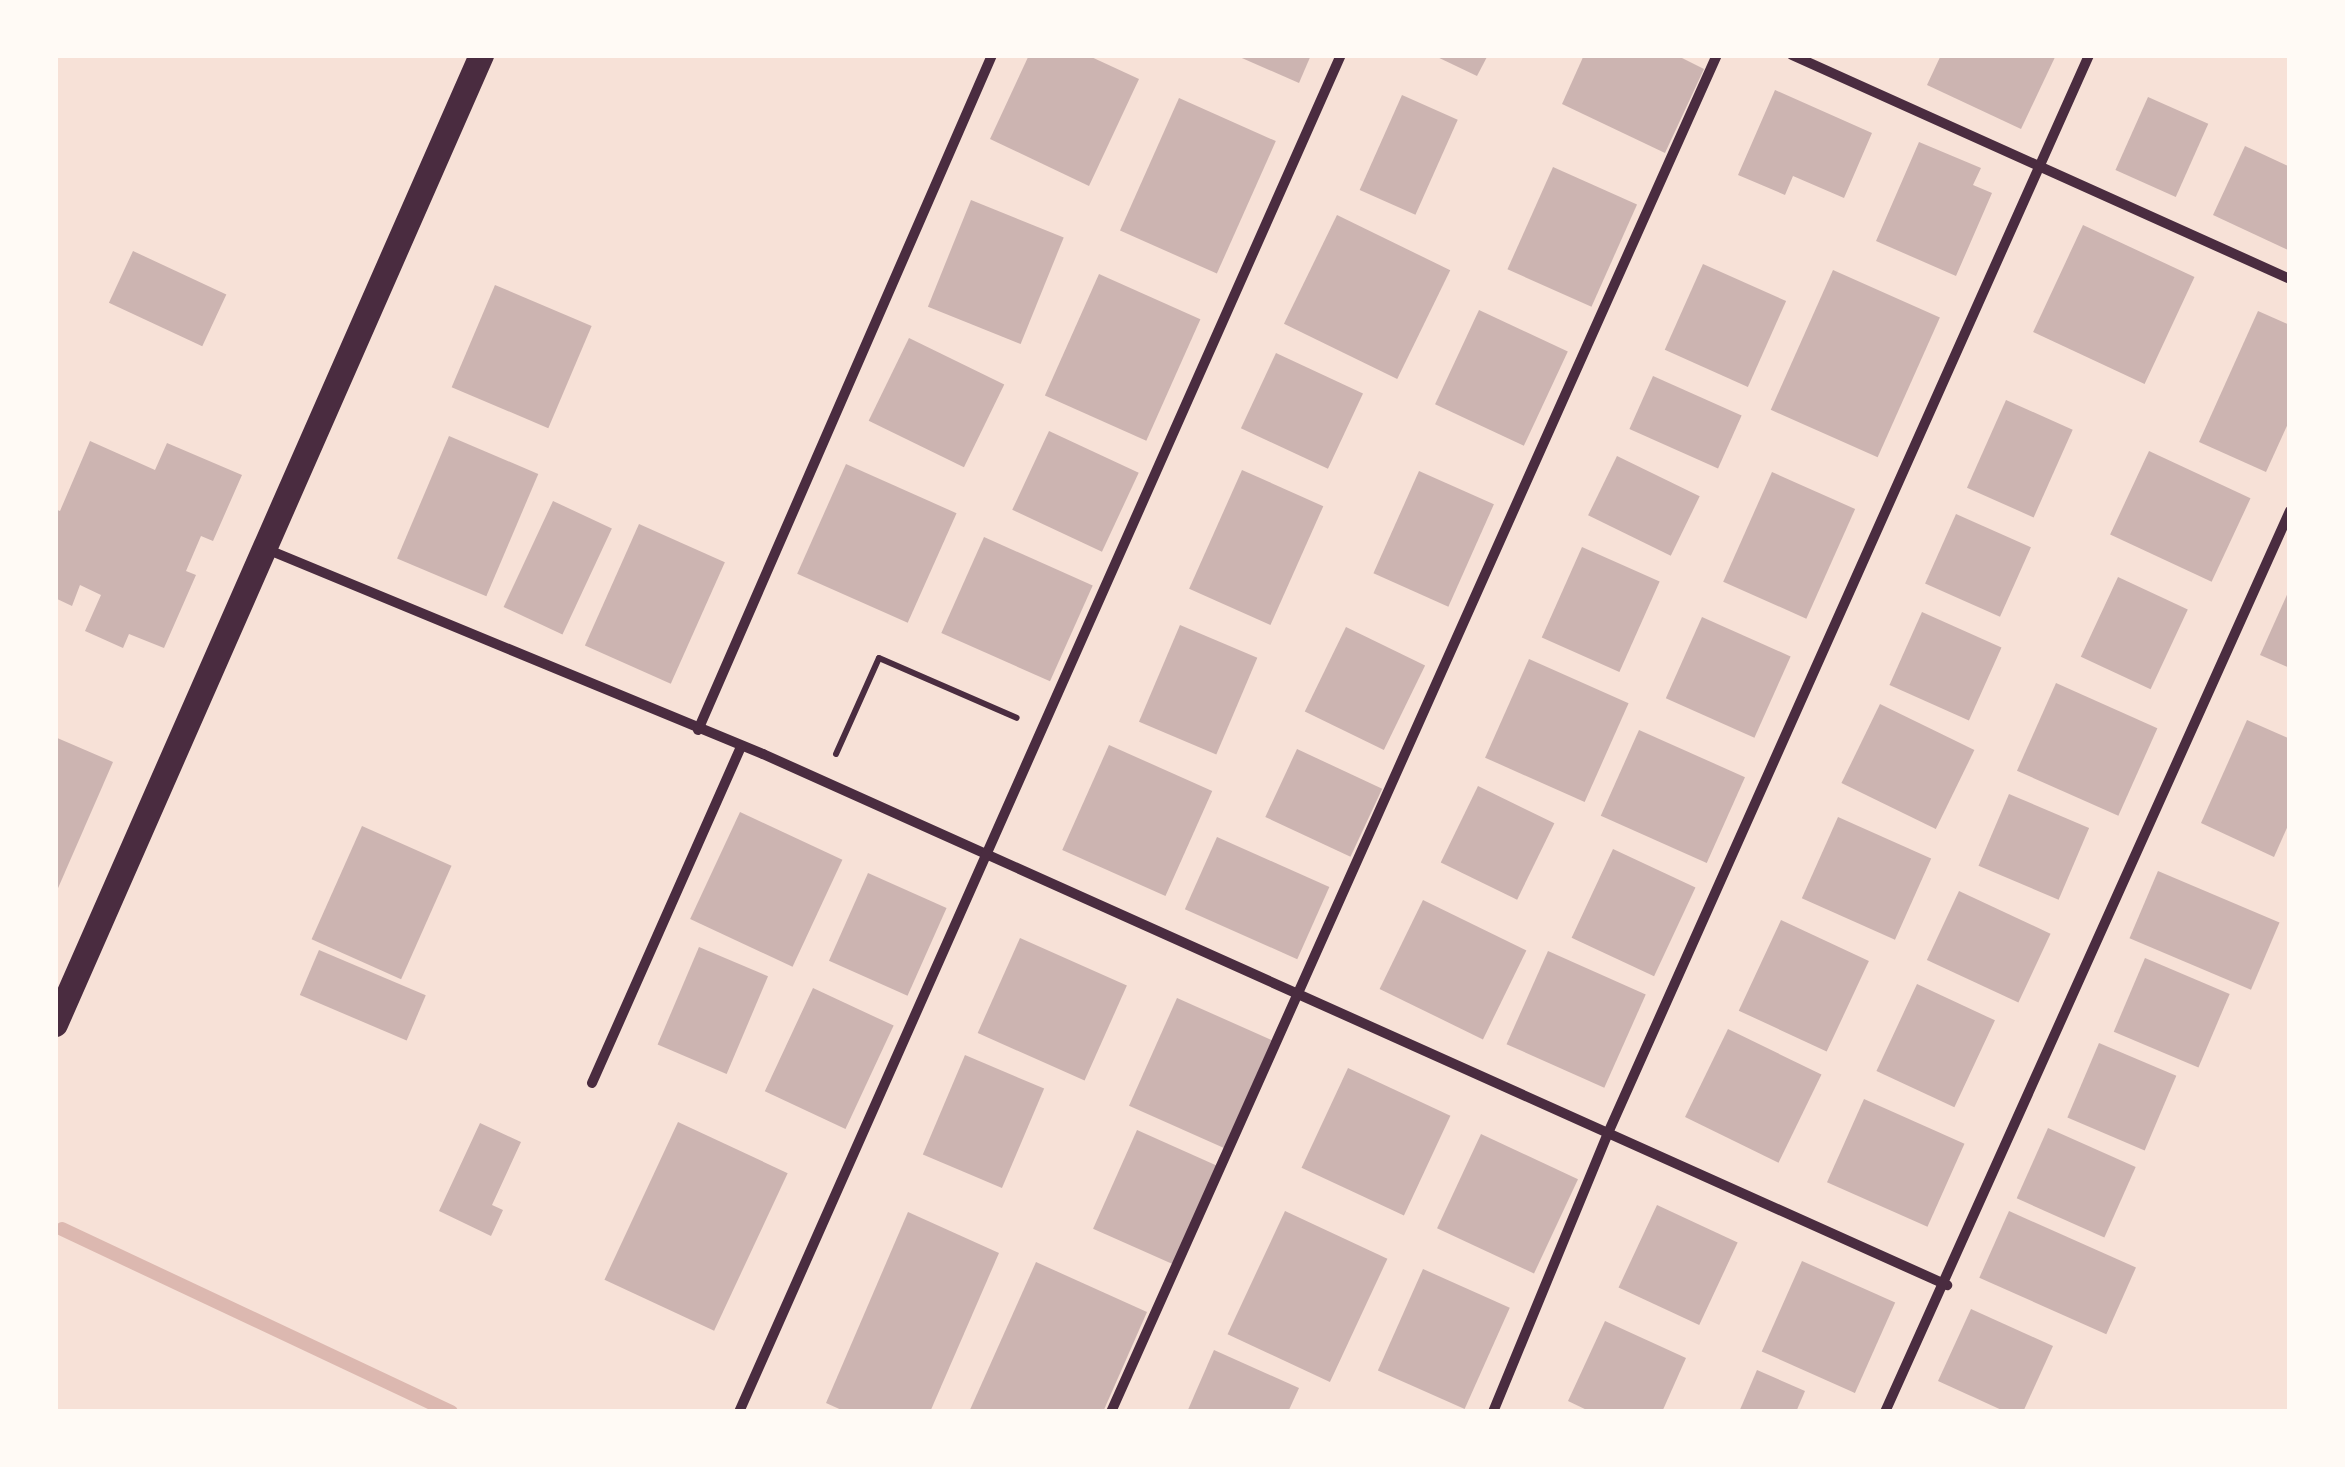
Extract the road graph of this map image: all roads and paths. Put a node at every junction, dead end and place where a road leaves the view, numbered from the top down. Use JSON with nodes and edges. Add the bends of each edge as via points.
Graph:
{"nodes":[{"id":1,"x":481,"y":55,"type":"edge"},
{"id":2,"x":992,"y":55,"type":"edge"},
{"id":3,"x":1341,"y":55,"type":"edge"},
{"id":4,"x":1717,"y":55,"type":"edge"},
{"id":5,"x":1792,"y":55,"type":"edge"},
{"id":6,"x":2088,"y":55,"type":"edge"},
{"id":7,"x":2039,"y":166,"type":"junction"},
{"id":8,"x":2290,"y":279,"type":"edge"},
{"id":9,"x":2290,"y":511,"type":"edge"},
{"id":10,"x":264,"y":548,"type":"junction"},
{"id":11,"x":1042,"y":729,"type":"junction"},
{"id":12,"x":698,"y":730,"type":"junction"},
{"id":13,"x":741,"y":747,"type":"junction"},
{"id":14,"x":824,"y":782,"type":"junction"},
{"id":15,"x":987,"y":854,"type":"junction"},
{"id":16,"x":1296,"y":996,"type":"junction"},
{"id":17,"x":55,"y":1024,"type":"edge"},
{"id":18,"x":592,"y":1083,"type":"dead end"},
{"id":19,"x":1608,"y":1133,"type":"junction"},
{"id":20,"x":1946,"y":1285,"type":"junction"},
{"id":21,"x":739,"y":1412,"type":"edge"},
{"id":22,"x":1110,"y":1412,"type":"edge"},
{"id":23,"x":1493,"y":1412,"type":"edge"},
{"id":24,"x":1885,"y":1412,"type":"edge"}],
"edges":[{"from":1,"to":10,"type":"main road"},
{"from":2,"to":12,"type":"street"},
{"from":3,"to":11,"type":"street"},
{"from":4,"to":16,"type":"street"},
{"from":5,"to":7,"type":"street"},
{"from":6,"to":7,"type":"street"},
{"from":7,"to":8,"type":"street"},
{"from":7,"to":19,"type":"street"},
{"from":9,"to":20,"type":"street"},
{"from":10,"to":12,"type":"street"},
{"from":10,"to":17,"type":"main road"},
{"from":11,"to":14,"type":"path","via":[[878,658]]},
{"from":11,"to":15,"type":"street"},
{"from":12,"to":13,"type":"street"},
{"from":13,"to":14,"type":"street"},
{"from":13,"to":18,"type":"street"},
{"from":14,"to":15,"type":"street"},
{"from":15,"to":16,"type":"street"},
{"from":15,"to":21,"type":"street"},
{"from":16,"to":19,"type":"street"},
{"from":16,"to":22,"type":"street"},
{"from":19,"to":20,"type":"street"},
{"from":19,"to":23,"type":"street"},
{"from":20,"to":24,"type":"street"}]}
